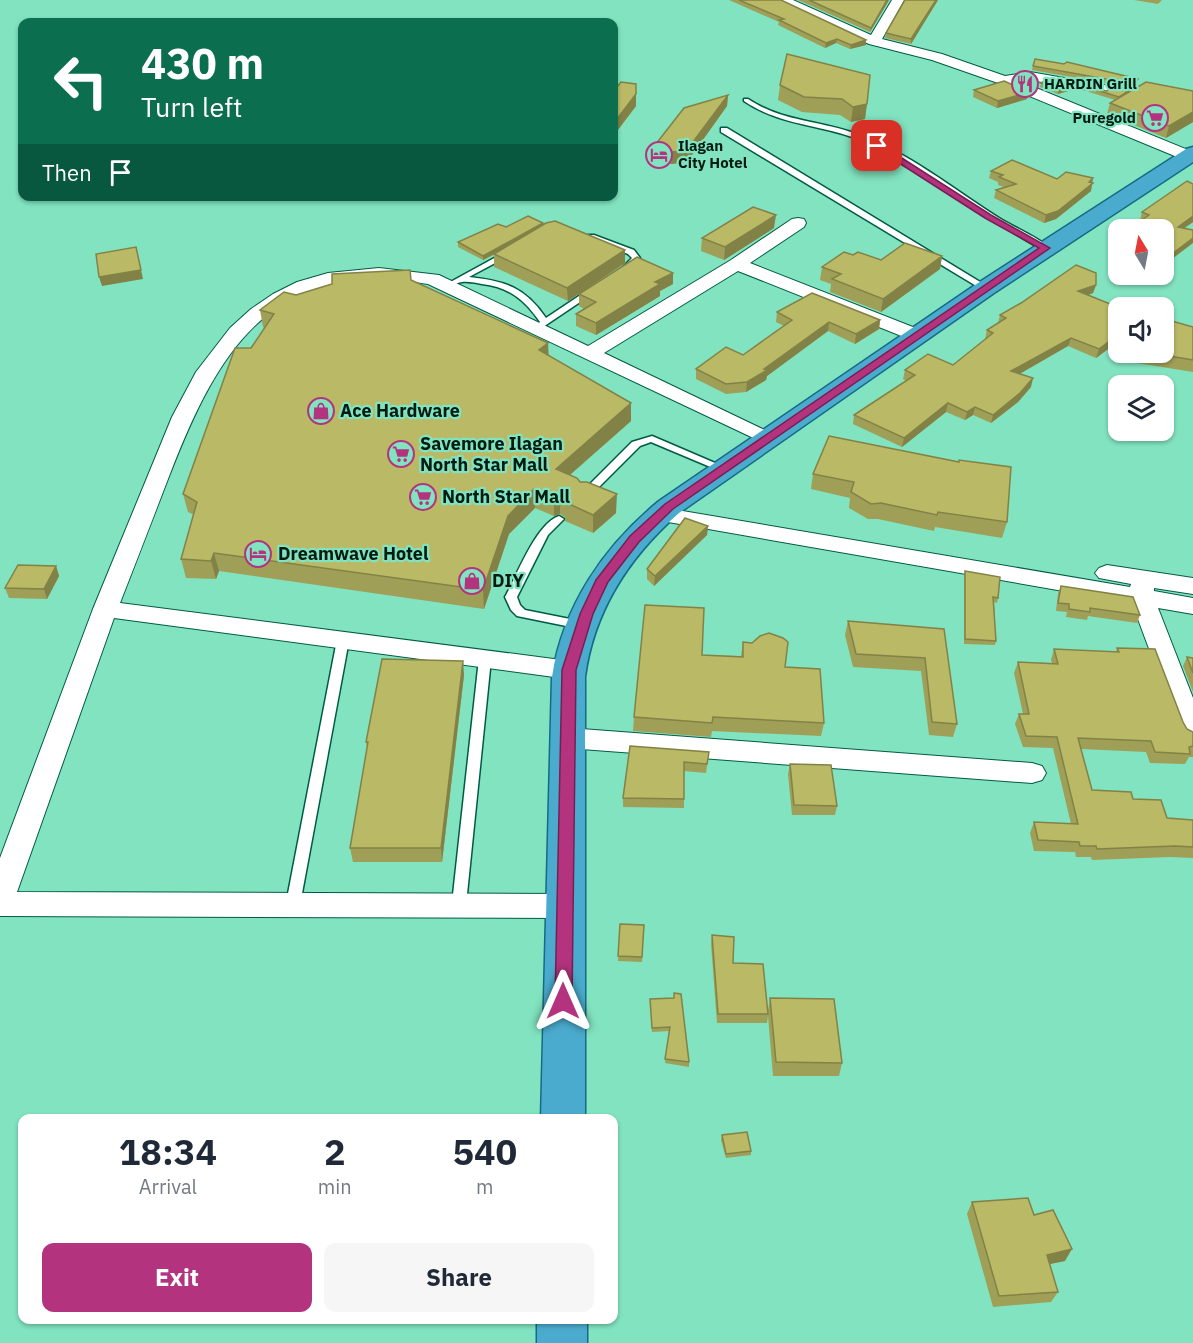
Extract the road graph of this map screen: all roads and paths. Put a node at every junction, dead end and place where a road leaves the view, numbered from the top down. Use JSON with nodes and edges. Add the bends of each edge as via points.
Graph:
{"nodes":[{"id":1,"x":783,"y":0,"type":"edge"},
{"id":2,"x":826,"y":0,"type":"edge"},
{"id":3,"x":898,"y":0,"type":"edge"},
{"id":4,"x":816,"y":14,"type":"junction"},
{"id":5,"x":874,"y":41,"type":"junction"},
{"id":6,"x":1003,"y":80,"type":"junction"},
{"id":7,"x":1105,"y":89,"type":"edge"},
{"id":8,"x":746,"y":100,"type":"dead end"},
{"id":9,"x":724,"y":130,"type":"dead end"},
{"id":10,"x":1191,"y":154,"type":"edge"},
{"id":11,"x":798,"y":223,"type":"dead end"},
{"id":12,"x":581,"y":233,"type":"edge"},
{"id":13,"x":1046,"y":248,"type":"junction"},
{"id":14,"x":513,"y":250,"type":"edge"},
{"id":15,"x":737,"y":264,"type":"junction"},
{"id":16,"x":622,"y":272,"type":"edge"},
{"id":17,"x":455,"y":282,"type":"junction"},
{"id":18,"x":603,"y":284,"type":"edge"},
{"id":19,"x":986,"y":288,"type":"junction"},
{"id":20,"x":541,"y":325,"type":"junction"},
{"id":21,"x":916,"y":336,"type":"junction"},
{"id":22,"x":590,"y":353,"type":"junction"},
{"id":23,"x":768,"y":439,"type":"junction"},
{"id":24,"x":724,"y":469,"type":"junction"},
{"id":25,"x":584,"y":496,"type":"edge"},
{"id":26,"x":664,"y":510,"type":"junction"},
{"id":27,"x":559,"y":519,"type":"edge"},
{"id":28,"x":1193,"y":586,"type":"edge"},
{"id":29,"x":1142,"y":587,"type":"junction"},
{"id":30,"x":1193,"y":606,"type":"edge"},
{"id":31,"x":105,"y":609,"type":"junction"},
{"id":32,"x":582,"y":626,"type":"junction"},
{"id":33,"x":343,"y":640,"type":"junction"},
{"id":34,"x":485,"y":659,"type":"junction"},
{"id":35,"x":569,"y":670,"type":"junction"},
{"id":36,"x":1193,"y":732,"type":"edge"},
{"id":37,"x":568,"y":738,"type":"junction"},
{"id":38,"x":1032,"y":773,"type":"dead end"},
{"id":39,"x":0,"y":898,"type":"edge"},
{"id":40,"x":0,"y":904,"type":"edge"},
{"id":41,"x":292,"y":904,"type":"junction"},
{"id":42,"x":459,"y":904,"type":"junction"},
{"id":43,"x":564,"y":906,"type":"junction"},
{"id":44,"x":563,"y":1114,"type":"edge"},
{"id":45,"x":562,"y":1324,"type":"edge"},
{"id":46,"x":562,"y":1343,"type":"edge"}],
"edges":[{"from":1,"to":4,"type":"street"},
{"from":2,"to":4,"type":"street"},
{"from":3,"to":5,"type":"street"},
{"from":4,"to":5,"type":"street"},
{"from":5,"to":6,"type":"street"},
{"from":6,"to":7,"type":"street","via":[[1030,76]]},
{"from":6,"to":10,"type":"street"},
{"from":8,"to":13,"type":"lane","via":[[770,114],[852,135],[882,148]]},
{"from":9,"to":19,"type":"lane"},
{"from":10,"to":13,"type":"highway"},
{"from":11,"to":15,"type":"street"},
{"from":12,"to":16,"type":"lane","via":[[631,252],[636,258]]},
{"from":13,"to":19,"type":"highway"},
{"from":14,"to":17,"type":"lane"},
{"from":15,"to":21,"type":"street"},
{"from":15,"to":22,"type":"street"},
{"from":17,"to":20,"type":"street"},
{"from":17,"to":31,"type":"street","via":[[407,273],[358,273],[315,280],[281,297],[237,331],[208,367],[189,404]]},
{"from":18,"to":20,"type":"lane"},
{"from":19,"to":21,"type":"highway"},
{"from":20,"to":22,"type":"street"},
{"from":21,"to":23,"type":"highway"},
{"from":22,"to":23,"type":"street"},
{"from":23,"to":24,"type":"highway"},
{"from":24,"to":25,"type":"lane","via":[[660,441],[644,440]]},
{"from":24,"to":26,"type":"highway"},
{"from":26,"to":29,"type":"street"},
{"from":26,"to":32,"type":"highway","via":[[634,539],[602,580]]},
{"from":27,"to":32,"type":"lane","via":[[544,532],[511,597],[521,613]]},
{"from":28,"to":29,"type":"street"},
{"from":29,"to":30,"type":"street"},
{"from":29,"to":36,"type":"street"},
{"from":31,"to":33,"type":"street"},
{"from":31,"to":39,"type":"street"},
{"from":32,"to":35,"type":"highway"},
{"from":33,"to":34,"type":"street"},
{"from":33,"to":41,"type":"lane"},
{"from":34,"to":35,"type":"street"},
{"from":34,"to":42,"type":"lane"},
{"from":35,"to":37,"type":"highway"},
{"from":37,"to":38,"type":"street"},
{"from":37,"to":43,"type":"highway"},
{"from":40,"to":41,"type":"street"},
{"from":41,"to":42,"type":"street"},
{"from":42,"to":43,"type":"street"},
{"from":43,"to":44,"type":"highway"},
{"from":45,"to":46,"type":"highway"}]}
